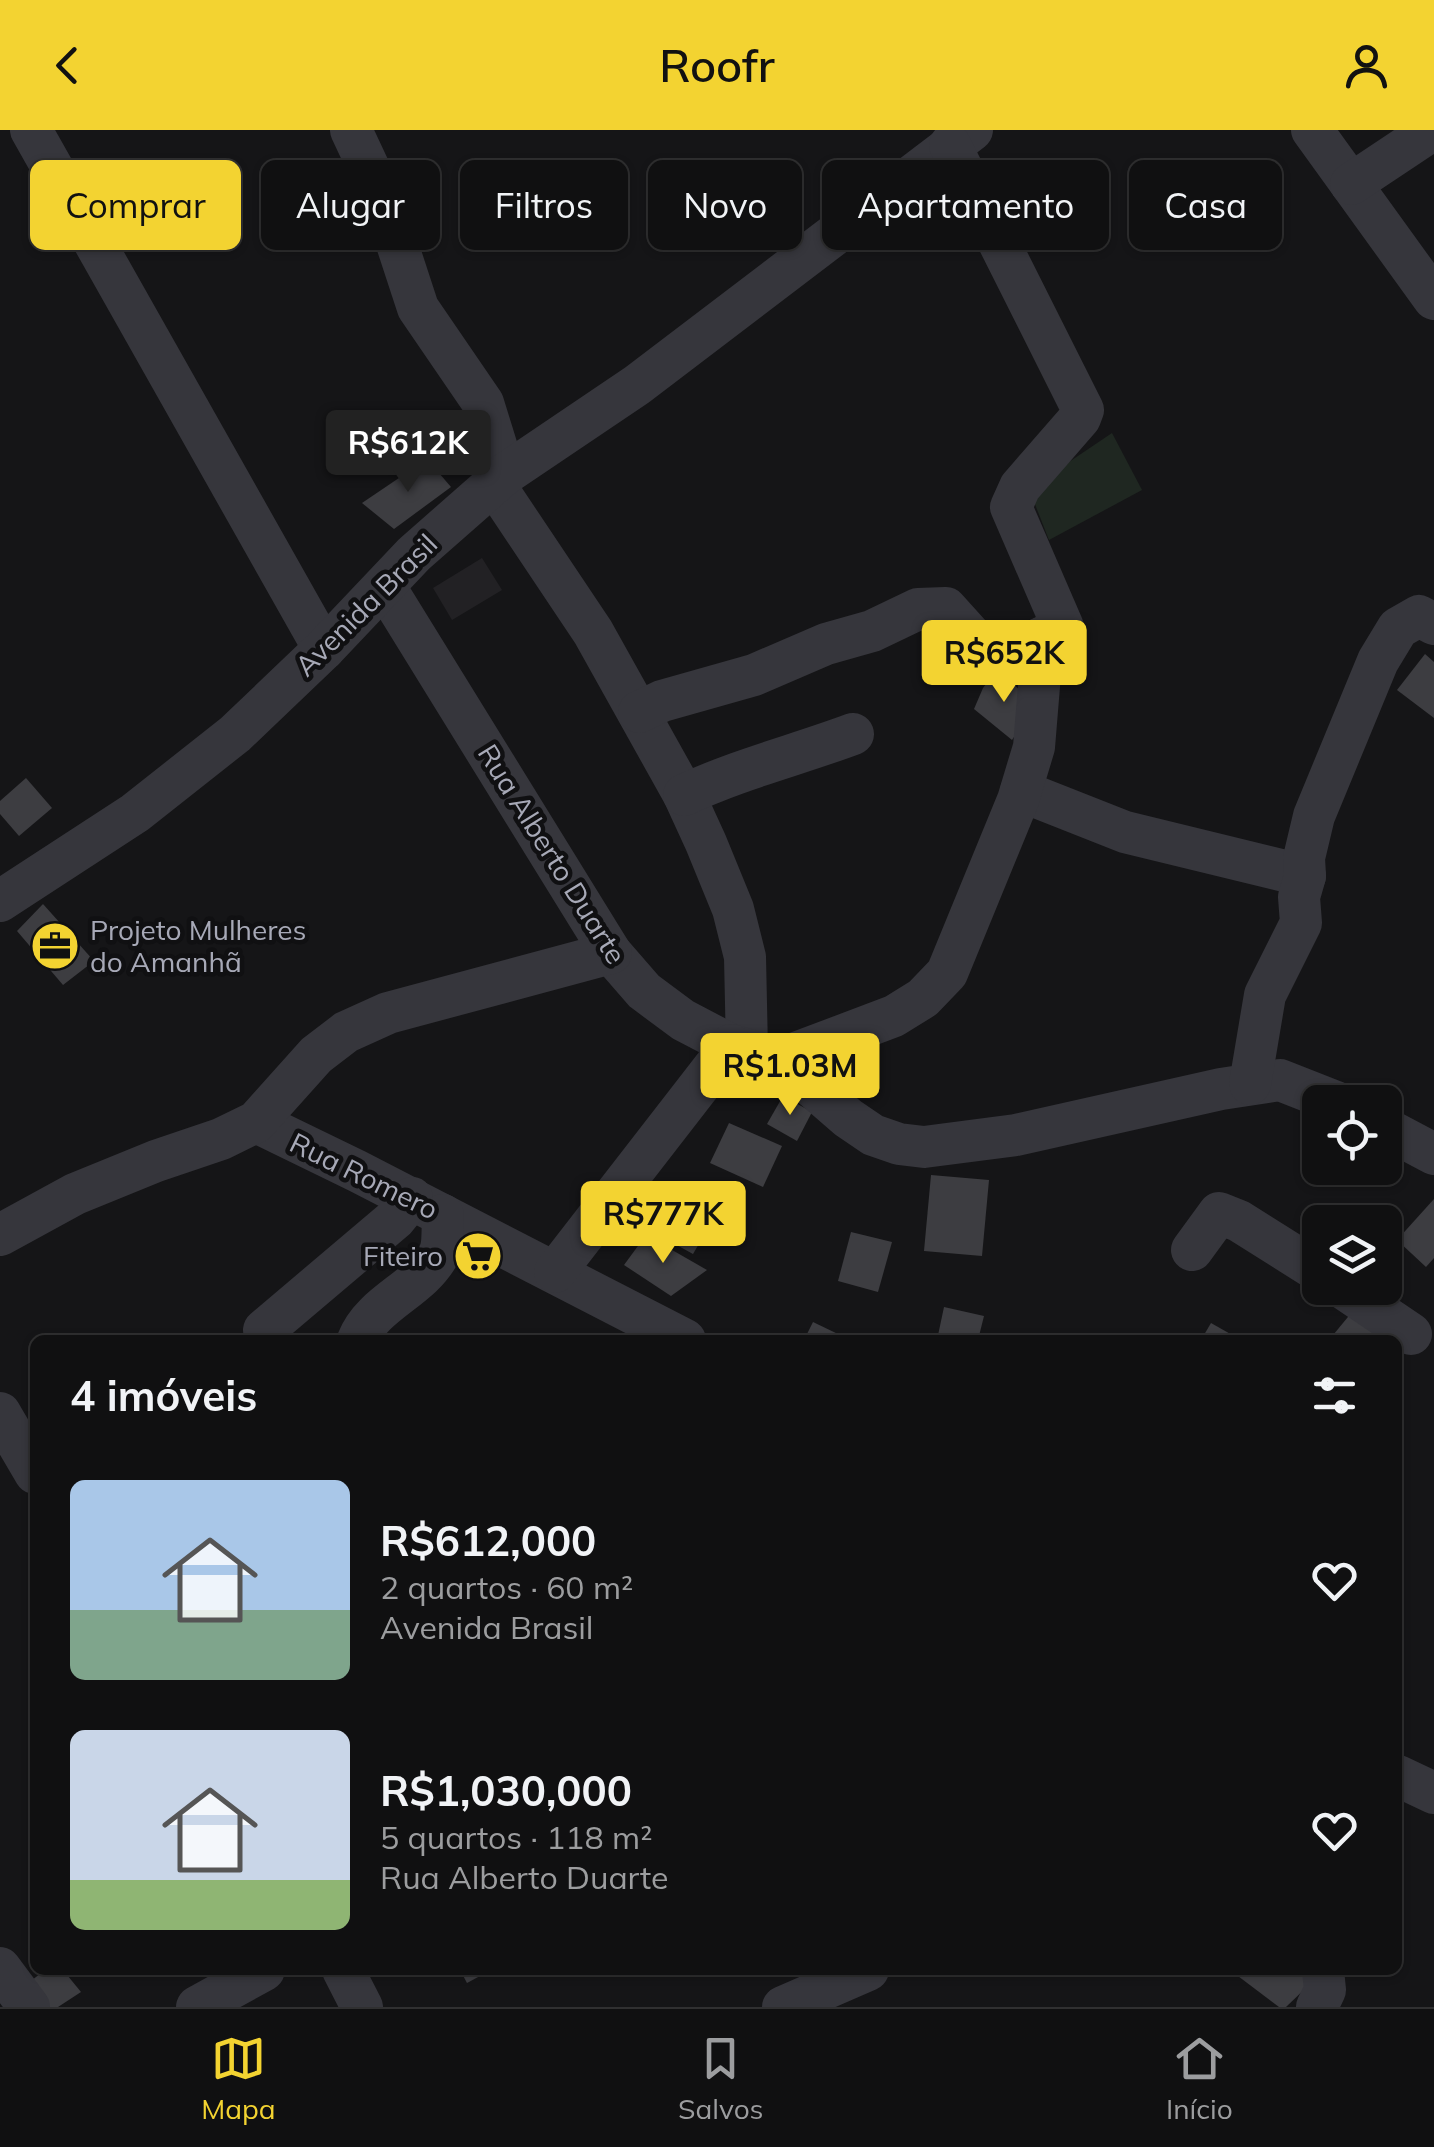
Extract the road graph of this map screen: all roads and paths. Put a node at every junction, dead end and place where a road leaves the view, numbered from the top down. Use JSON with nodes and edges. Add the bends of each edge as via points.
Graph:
{"nodes":[{"id":1,"x":31,"y":130,"type":"edge"},
{"id":2,"x":351,"y":130,"type":"edge"},
{"id":3,"x":1312,"y":130,"type":"edge"},
{"id":4,"x":1432,"y":130,"type":"edge"},
{"id":5,"x":961,"y":138,"type":"edge"},
{"id":6,"x":1351,"y":184,"type":"junction"},
{"id":7,"x":1434,"y":299,"type":"edge"},
{"id":8,"x":500,"y":479,"type":"junction"},
{"id":9,"x":385,"y":587,"type":"junction"},
{"id":10,"x":1427,"y":620,"type":"edge"},
{"id":11,"x":1042,"y":637,"type":"junction"},
{"id":12,"x":324,"y":649,"type":"junction"},
{"id":13,"x":638,"y":712,"type":"junction"},
{"id":14,"x":854,"y":734,"type":"dead end"},
{"id":15,"x":1021,"y":792,"type":"junction"},
{"id":16,"x":684,"y":795,"type":"junction"},
{"id":17,"x":1305,"y":876,"type":"junction"},
{"id":18,"x":0,"y":900,"type":"edge"},
{"id":19,"x":612,"y":953,"type":"junction"},
{"id":20,"x":753,"y":1051,"type":"junction"},
{"id":21,"x":1250,"y":1084,"type":"junction"},
{"id":22,"x":1302,"y":1089,"type":"edge"},
{"id":23,"x":256,"y":1122,"type":"junction"},
{"id":24,"x":1402,"y":1137,"type":"edge"},
{"id":25,"x":1434,"y":1154,"type":"edge"},
{"id":26,"x":427,"y":1206,"type":"junction"},
{"id":27,"x":0,"y":1234,"type":"edge"},
{"id":28,"x":1192,"y":1250,"type":"dead end"},
{"id":29,"x":1302,"y":1261,"type":"edge"},
{"id":30,"x":555,"y":1272,"type":"junction"},
{"id":31,"x":1370,"y":1305,"type":"edge"},
{"id":32,"x":264,"y":1330,"type":"dead end"},
{"id":33,"x":1414,"y":1331,"type":"edge"},
{"id":34,"x":360,"y":1335,"type":"edge"},
{"id":35,"x":675,"y":1335,"type":"edge"},
{"id":36,"x":0,"y":1413,"type":"edge"},
{"id":37,"x":30,"y":1464,"type":"edge"},
{"id":38,"x":1402,"y":1778,"type":"edge"},
{"id":39,"x":1434,"y":1793,"type":"edge"},
{"id":40,"x":0,"y":1968,"type":"edge"},
{"id":41,"x":255,"y":1975,"type":"edge"},
{"id":42,"x":346,"y":1975,"type":"edge"},
{"id":43,"x":856,"y":1975,"type":"edge"},
{"id":44,"x":1324,"y":1975,"type":"edge"},
{"id":45,"x":29,"y":2007,"type":"edge"},
{"id":46,"x":198,"y":2007,"type":"edge"},
{"id":47,"x":362,"y":2007,"type":"edge"},
{"id":48,"x":782,"y":2007,"type":"edge"},
{"id":49,"x":1317,"y":2007,"type":"edge"}],
"edges":[{"from":1,"to":12,"type":"street"},
{"from":2,"to":8,"type":"street","via":[[380,192],[418,308],[484,404]]},
{"from":3,"to":6,"type":"street"},
{"from":4,"to":6,"type":"street"},
{"from":5,"to":8,"type":"street","name":"Avenida Brasil","via":[[637,386]]},
{"from":5,"to":11,"type":"street","via":[[1083,410],[1011,507],[1063,627]]},
{"from":6,"to":7,"type":"street"},
{"from":8,"to":9,"type":"street","name":"Avenida Brasil"},
{"from":8,"to":13,"type":"street"},
{"from":9,"to":12,"type":"street","name":"Avenida Brasil"},
{"from":9,"to":19,"type":"street","name":"Rua Alberto Duarte"},
{"from":10,"to":17,"type":"street","via":[[1398,628],[1378,661],[1314,816]]},
{"from":11,"to":13,"type":"street","via":[[1002,656],[974,639],[946,608],[918,609],[754,675]]},
{"from":11,"to":15,"type":"street","via":[[1034,747]]},
{"from":12,"to":18,"type":"street","name":"Avenida Brasil","via":[[235,734],[136,813]]},
{"from":13,"to":16,"type":"street"},
{"from":14,"to":16,"type":"street"},
{"from":15,"to":17,"type":"street","via":[[1126,832]]},
{"from":15,"to":20,"type":"street","via":[[947,973],[923,998],[894,1016]]},
{"from":16,"to":20,"type":"street","via":[[733,909],[745,957]]},
{"from":17,"to":21,"type":"street","via":[[1301,923],[1265,995]]},
{"from":19,"to":20,"type":"street","name":"Rua Alberto Duarte","via":[[644,991],[684,1020]]},
{"from":19,"to":23,"type":"street","via":[[388,1014],[346,1032]]},
{"from":20,"to":21,"type":"street","name":"Rua Alberto Duarte","via":[[873,1135],[924,1147],[1016,1135]]},
{"from":20,"to":30,"type":"street"},
{"from":21,"to":22,"type":"street","name":"Rua Alberto Duarte","via":[[1280,1080]]},
{"from":23,"to":26,"type":"street","name":"Rua Romero"},
{"from":23,"to":27,"type":"street","via":[[75,1194]]},
{"from":24,"to":25,"type":"street"},
{"from":26,"to":30,"type":"street","name":"Rua Romero"},
{"from":26,"to":32,"type":"street","via":[[395,1219]]},
{"from":26,"to":34,"type":"street","via":[[440,1252]]},
{"from":28,"to":29,"type":"street","via":[[1219,1213]]},
{"from":30,"to":35,"type":"street","name":"Rua Romero"},
{"from":31,"to":33,"type":"street"},
{"from":36,"to":37,"type":"street"},
{"from":38,"to":39,"type":"street"},
{"from":40,"to":45,"type":"street"},
{"from":41,"to":46,"type":"street"},
{"from":42,"to":47,"type":"street"},
{"from":43,"to":48,"type":"street"},
{"from":44,"to":49,"type":"street","via":[[1326,1990]]}]}
